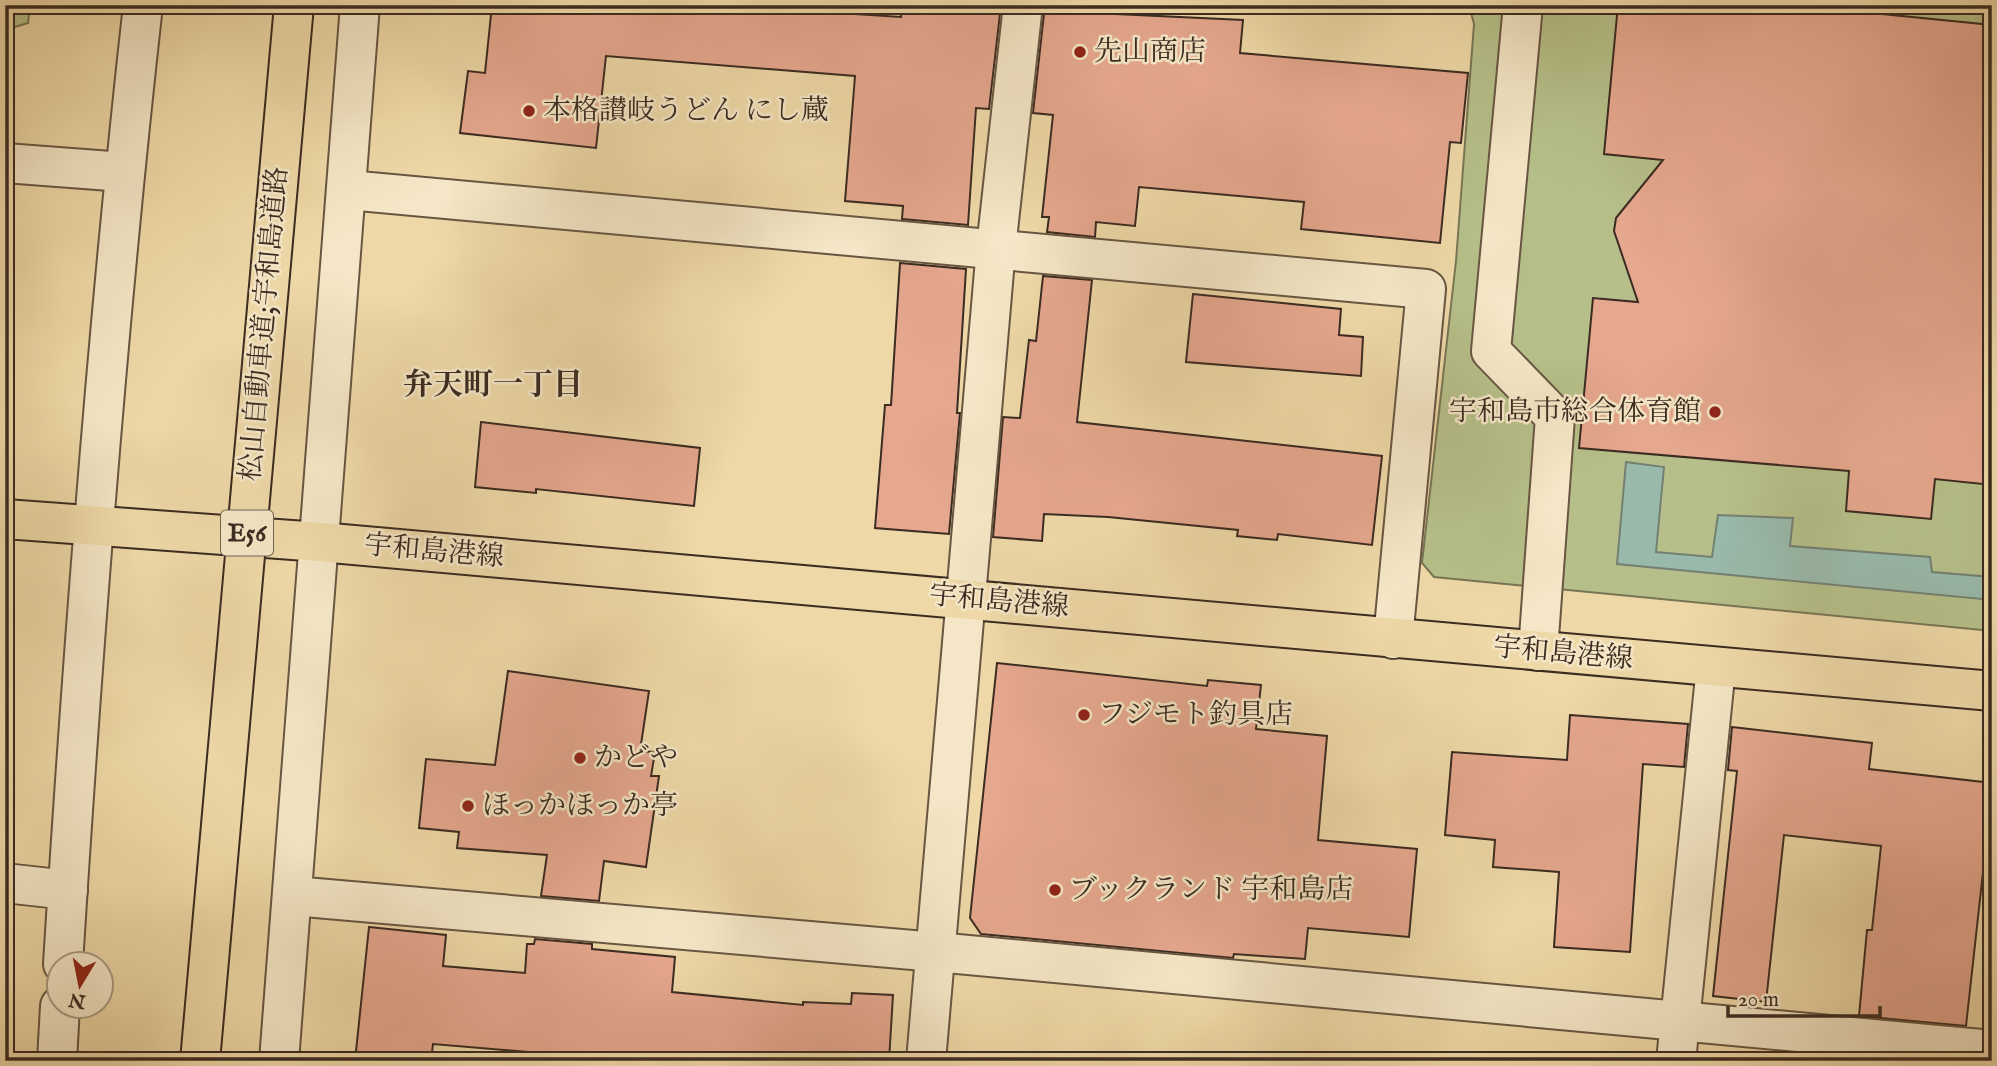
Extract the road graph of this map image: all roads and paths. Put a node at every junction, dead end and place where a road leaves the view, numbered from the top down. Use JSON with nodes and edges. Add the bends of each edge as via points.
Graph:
{"nodes":[{"id":1,"x":144,"y":5,"type":"edge"},
{"id":2,"x":294,"y":5,"type":"edge"},
{"id":3,"x":360,"y":5,"type":"edge"},
{"id":4,"x":1023,"y":5,"type":"edge"},
{"id":5,"x":1523,"y":5,"type":"edge"},
{"id":6,"x":5,"y":163,"type":"edge"},
{"id":7,"x":124,"y":172,"type":"junction"},
{"id":8,"x":348,"y":190,"type":"junction"},
{"id":9,"x":996,"y":248,"type":"junction"},
{"id":10,"x":5,"y":519,"type":"edge"},
{"id":11,"x":91,"y":527,"type":"junction"},
{"id":12,"x":320,"y":542,"type":"junction"},
{"id":13,"x":965,"y":599,"type":"junction"},
{"id":14,"x":1393,"y":639,"type":"junction"},
{"id":15,"x":1538,"y":651,"type":"junction"},
{"id":16,"x":1716,"y":667,"type":"junction"},
{"id":17,"x":1992,"y":691,"type":"edge"},
{"id":18,"x":5,"y":883,"type":"edge"},
{"id":19,"x":68,"y":890,"type":"junction"},
{"id":20,"x":293,"y":896,"type":"junction"},
{"id":21,"x":64,"y":950,"type":"edge"},
{"id":22,"x":936,"y":951,"type":"junction"},
{"id":23,"x":59,"y":1020,"type":"edge"},
{"id":24,"x":1679,"y":1023,"type":"junction"},
{"id":25,"x":1992,"y":1049,"type":"edge"},
{"id":26,"x":57,"y":1061,"type":"edge"},
{"id":27,"x":200,"y":1061,"type":"edge"},
{"id":28,"x":279,"y":1061,"type":"edge"},
{"id":29,"x":926,"y":1061,"type":"edge"},
{"id":30,"x":1676,"y":1061,"type":"edge"}],
"edges":[{"from":1,"to":7,"type":"street"},
{"from":2,"to":27,"type":"main road","name":"松山自動車道;宇和島道路","number":"E56","bridge":true},
{"from":3,"to":8,"type":"street"},
{"from":4,"to":9,"type":"street"},
{"from":5,"to":15,"type":"street","via":[[1491,351],[1555,417]]},
{"from":6,"to":7,"type":"street"},
{"from":7,"to":11,"type":"street"},
{"from":8,"to":9,"type":"street"},
{"from":8,"to":12,"type":"street"},
{"from":9,"to":13,"type":"street"},
{"from":9,"to":14,"type":"street","via":[[1426,289]]},
{"from":10,"to":11,"type":"main road","name":"宇和島港線"},
{"from":11,"to":12,"type":"main road","name":"宇和島港線"},
{"from":11,"to":19,"type":"street"},
{"from":12,"to":13,"type":"main road","name":"宇和島港線"},
{"from":12,"to":20,"type":"street"},
{"from":13,"to":14,"type":"main road","name":"宇和島港線"},
{"from":13,"to":22,"type":"street"},
{"from":14,"to":15,"type":"main road","name":"宇和島港線"},
{"from":15,"to":16,"type":"main road","name":"宇和島港線"},
{"from":16,"to":17,"type":"main road","name":"宇和島港線"},
{"from":16,"to":24,"type":"street"},
{"from":18,"to":19,"type":"street"},
{"from":19,"to":21,"type":"street"},
{"from":20,"to":22,"type":"street"},
{"from":20,"to":28,"type":"street"},
{"from":22,"to":24,"type":"street"},
{"from":22,"to":29,"type":"street"},
{"from":23,"to":26,"type":"street"},
{"from":24,"to":25,"type":"street"},
{"from":24,"to":30,"type":"street"}]}
